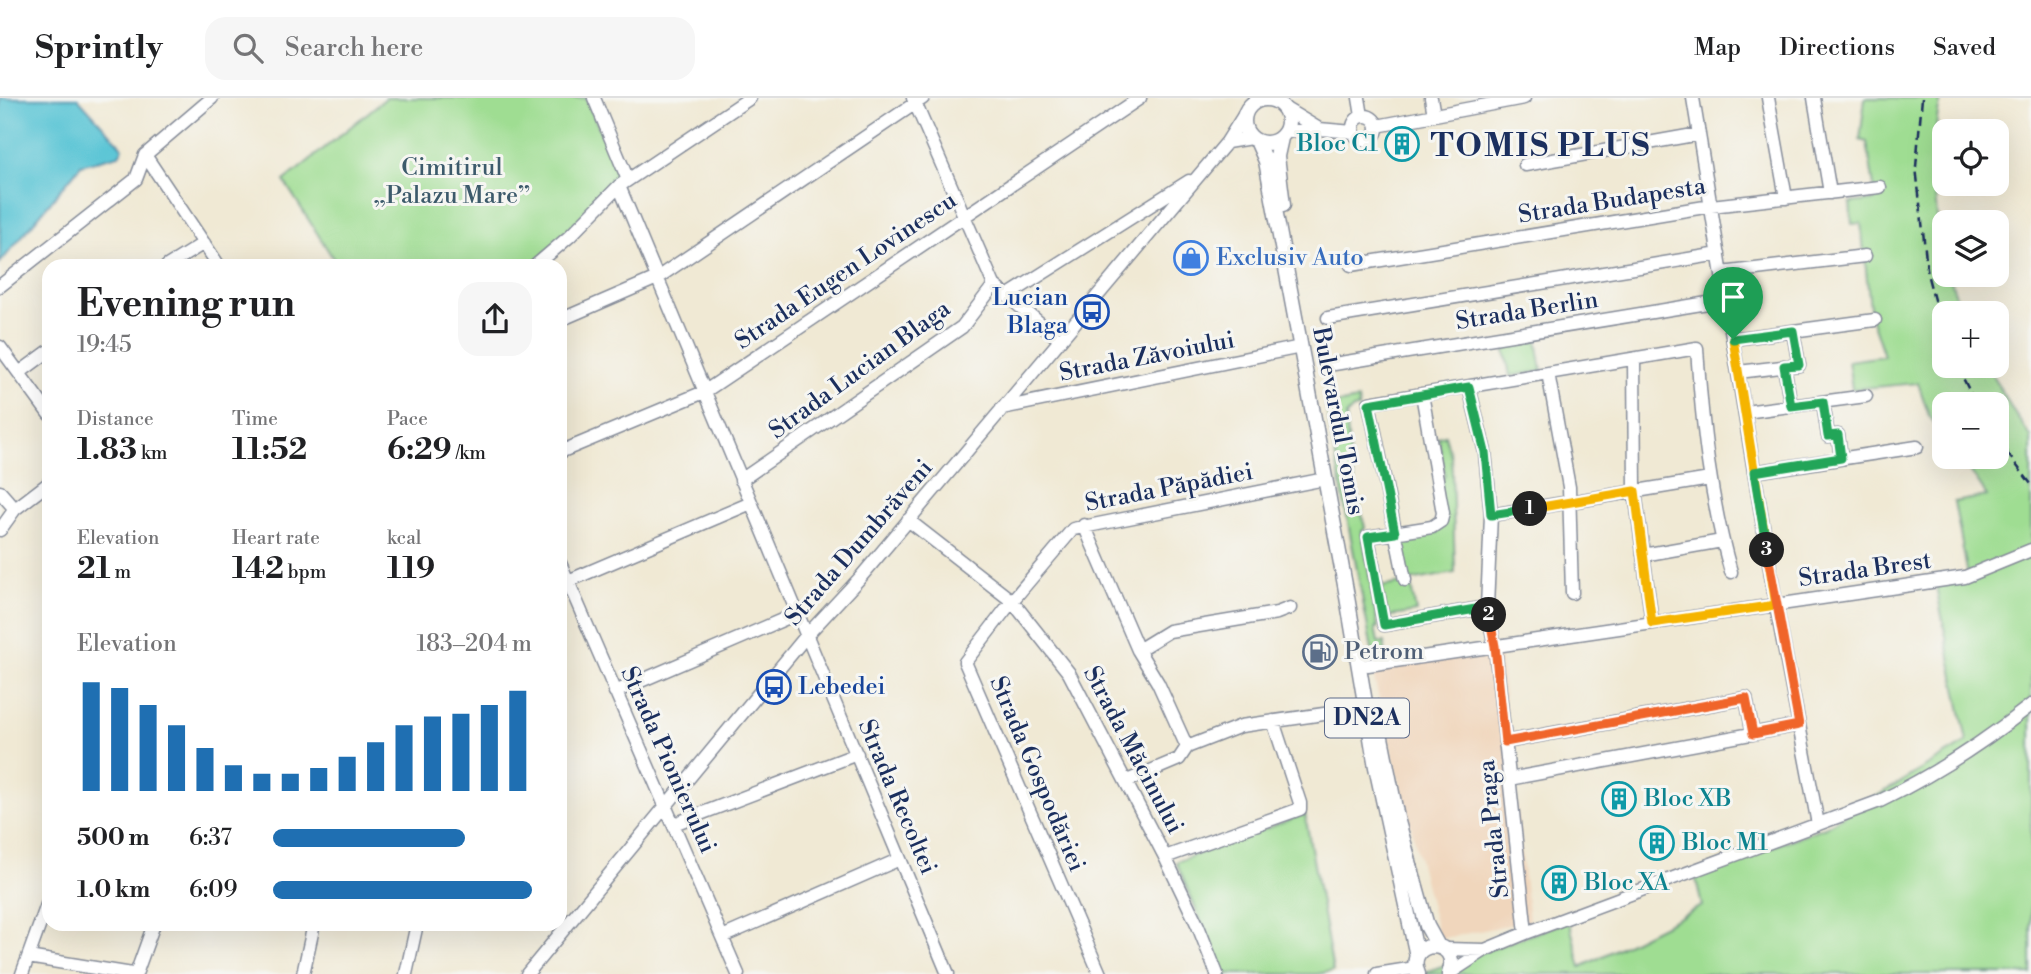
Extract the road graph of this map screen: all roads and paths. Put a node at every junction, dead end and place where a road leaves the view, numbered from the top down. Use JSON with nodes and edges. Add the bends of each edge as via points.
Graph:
{"nodes":[{"id":1,"x":212,"y":98,"type":"edge"},
{"id":2,"x":594,"y":98,"type":"edge"},
{"id":3,"x":750,"y":98,"type":"edge"},
{"id":4,"x":1139,"y":98,"type":"edge"},
{"id":5,"x":1359,"y":98,"type":"edge"},
{"id":6,"x":1431,"y":98,"type":"edge"},
{"id":7,"x":1523,"y":98,"type":"edge"},
{"id":8,"x":1693,"y":98,"type":"edge"},
{"id":9,"x":1768,"y":98,"type":"edge"},
{"id":10,"x":1814,"y":98,"type":"edge"},
{"id":11,"x":917,"y":100,"type":"edge"},
{"id":12,"x":1280,"y":103,"type":"edge"},
{"id":13,"x":1248,"y":106,"type":"edge"},
{"id":14,"x":1434,"y":115,"type":"junction"},
{"id":15,"x":1362,"y":116,"type":"junction"},
{"id":16,"x":1377,"y":126,"type":"junction"},
{"id":17,"x":1319,"y":129,"type":"junction"},
{"id":18,"x":1353,"y":132,"type":"junction"},
{"id":19,"x":1699,"y":134,"type":"junction"},
{"id":20,"x":1283,"y":135,"type":"junction"},
{"id":21,"x":1254,"y":140,"type":"junction"},
{"id":22,"x":1227,"y":142,"type":"junction"},
{"id":23,"x":145,"y":155,"type":"junction"},
{"id":24,"x":1525,"y":165,"type":"dead end"},
{"id":25,"x":1201,"y":173,"type":"junction"},
{"id":26,"x":623,"y":183,"type":"junction"},
{"id":27,"x":1881,"y":187,"type":"dead end"},
{"id":28,"x":1829,"y":193,"type":"junction"},
{"id":29,"x":1786,"y":198,"type":"junction"},
{"id":30,"x":1711,"y":206,"type":"junction"},
{"id":31,"x":964,"y":217,"type":"junction"},
{"id":32,"x":204,"y":243,"type":"junction"},
{"id":33,"x":1719,"y":254,"type":"junction"},
{"id":34,"x":1865,"y":257,"type":"dead end"},
{"id":35,"x":178,"y":259,"type":"edge"},
{"id":36,"x":214,"y":259,"type":"edge"},
{"id":37,"x":543,"y":259,"type":"edge"},
{"id":38,"x":1351,"y":265,"type":"dead end"},
{"id":39,"x":1722,"y":273,"type":"junction"},
{"id":40,"x":657,"y":278,"type":"junction"},
{"id":41,"x":994,"y":285,"type":"junction"},
{"id":42,"x":0,"y":286,"type":"edge"},
{"id":43,"x":1007,"y":296,"type":"junction"},
{"id":44,"x":1726,"y":300,"type":"junction"},
{"id":45,"x":567,"y":317,"type":"edge"},
{"id":46,"x":1328,"y":318,"type":"dead end"},
{"id":47,"x":1875,"y":320,"type":"dead end"},
{"id":48,"x":1793,"y":331,"type":"junction"},
{"id":49,"x":1059,"y":339,"type":"junction"},
{"id":50,"x":1733,"y":339,"type":"junction"},
{"id":51,"x":0,"y":347,"type":"edge"},
{"id":52,"x":1301,"y":347,"type":"junction"},
{"id":53,"x":42,"y":356,"type":"edge"},
{"id":54,"x":1634,"y":359,"type":"junction"},
{"id":55,"x":1334,"y":363,"type":"dead end"},
{"id":56,"x":1784,"y":366,"type":"junction"},
{"id":57,"x":1738,"y":372,"type":"junction"},
{"id":58,"x":19,"y":373,"type":"junction"},
{"id":59,"x":1548,"y":373,"type":"junction"},
{"id":60,"x":1469,"y":387,"type":"junction"},
{"id":61,"x":704,"y":392,"type":"junction"},
{"id":62,"x":1422,"y":394,"type":"junction"},
{"id":63,"x":1866,"y":396,"type":"dead end"},
{"id":64,"x":1823,"y":402,"type":"junction"},
{"id":65,"x":42,"y":404,"type":"edge"},
{"id":66,"x":1791,"y":406,"type":"junction"},
{"id":67,"x":1002,"y":408,"type":"junction"},
{"id":68,"x":1745,"y":412,"type":"junction"},
{"id":69,"x":1917,"y":447,"type":"dead end"},
{"id":70,"x":567,"y":449,"type":"edge"},
{"id":71,"x":1841,"y":458,"type":"junction"},
{"id":72,"x":1754,"y":472,"type":"junction"},
{"id":73,"x":1325,"y":479,"type":"junction"},
{"id":74,"x":1710,"y":479,"type":"junction"},
{"id":75,"x":741,"y":480,"type":"junction"},
{"id":76,"x":42,"y":488,"type":"edge"},
{"id":77,"x":1635,"y":491,"type":"junction"},
{"id":78,"x":0,"y":492,"type":"edge"},
{"id":79,"x":1569,"y":502,"type":"junction"},
{"id":80,"x":751,"y":503,"type":"junction"},
{"id":81,"x":15,"y":509,"type":"junction"},
{"id":82,"x":1491,"y":515,"type":"junction"},
{"id":83,"x":908,"y":520,"type":"junction"},
{"id":84,"x":1084,"y":525,"type":"junction"},
{"id":85,"x":0,"y":530,"type":"edge"},
{"id":86,"x":1395,"y":533,"type":"junction"},
{"id":87,"x":1722,"y":541,"type":"junction"},
{"id":88,"x":2031,"y":550,"type":"edge"},
{"id":89,"x":1643,"y":555,"type":"junction"},
{"id":90,"x":1731,"y":572,"type":"dead end"},
{"id":91,"x":1405,"y":580,"type":"dead end"},
{"id":92,"x":568,"y":581,"type":"joint"},
{"id":93,"x":1572,"y":593,"type":"dead end"},
{"id":94,"x":1012,"y":601,"type":"junction"},
{"id":95,"x":1776,"y":605,"type":"junction"},
{"id":96,"x":1487,"y":607,"type":"junction"},
{"id":97,"x":1290,"y":608,"type":"dead end"},
{"id":98,"x":796,"y":614,"type":"junction"},
{"id":99,"x":1652,"y":623,"type":"junction"},
{"id":100,"x":807,"y":635,"type":"junction"},
{"id":101,"x":1495,"y":646,"type":"junction"},
{"id":102,"x":1138,"y":650,"type":"junction"},
{"id":103,"x":1368,"y":665,"type":"junction"},
{"id":104,"x":615,"y":692,"type":"junction"},
{"id":105,"x":2031,"y":705,"type":"edge"},
{"id":106,"x":1365,"y":708,"type":"junction"},
{"id":107,"x":1273,"y":721,"type":"junction"},
{"id":108,"x":1799,"y":725,"type":"junction"},
{"id":109,"x":1753,"y":734,"type":"junction"},
{"id":110,"x":1505,"y":742,"type":"junction"},
{"id":111,"x":1187,"y":747,"type":"junction"},
{"id":112,"x":857,"y":754,"type":"junction"},
{"id":113,"x":1509,"y":779,"type":"junction"},
{"id":114,"x":1127,"y":781,"type":"junction"},
{"id":115,"x":666,"y":806,"type":"junction"},
{"id":116,"x":674,"y":824,"type":"junction"},
{"id":117,"x":1818,"y":824,"type":"junction"},
{"id":118,"x":1165,"y":857,"type":"junction"},
{"id":119,"x":900,"y":859,"type":"junction"},
{"id":120,"x":42,"y":918,"type":"edge"},
{"id":121,"x":567,"y":926,"type":"edge"},
{"id":122,"x":151,"y":931,"type":"edge"},
{"id":123,"x":312,"y":931,"type":"edge"},
{"id":124,"x":415,"y":931,"type":"edge"},
{"id":125,"x":563,"y":931,"type":"edge"},
{"id":126,"x":1526,"y":933,"type":"junction"},
{"id":127,"x":722,"y":937,"type":"junction"},
{"id":128,"x":1441,"y":948,"type":"junction"},
{"id":129,"x":1485,"y":950,"type":"junction"},
{"id":130,"x":28,"y":957,"type":"junction"},
{"id":131,"x":1412,"y":968,"type":"edge"},
{"id":132,"x":1450,"y":973,"type":"edge"},
{"id":133,"x":22,"y":974,"type":"edge"},
{"id":134,"x":134,"y":974,"type":"edge"},
{"id":135,"x":303,"y":974,"type":"edge"},
{"id":136,"x":406,"y":974,"type":"edge"},
{"id":137,"x":527,"y":974,"type":"edge"},
{"id":138,"x":738,"y":974,"type":"edge"},
{"id":139,"x":948,"y":974,"type":"edge"},
{"id":140,"x":1100,"y":974,"type":"edge"},
{"id":141,"x":1217,"y":974,"type":"edge"},
{"id":142,"x":1377,"y":974,"type":"edge"}],
"edges":[{"from":1,"to":23,"type":"street"},
{"from":2,"to":26,"type":"street","name":"Strada Recoltei"},
{"from":3,"to":26,"type":"street"},
{"from":4,"to":31,"type":"street","name":"Strada Eugen Lovinescu"},
{"from":5,"to":15,"type":"street"},
{"from":6,"to":14,"type":"street"},
{"from":7,"to":14,"type":"street"},
{"from":8,"to":19,"type":"street"},
{"from":9,"to":29,"type":"street"},
{"from":10,"to":28,"type":"street"},
{"from":11,"to":31,"type":"street"},
{"from":11,"to":40,"type":"street"},
{"from":12,"to":13,"type":"main road","via":[[1264,99]]},
{"from":12,"to":17,"type":"street"},
{"from":12,"to":20,"type":"main road","number":"DN2A","via":[[1288,120]]},
{"from":13,"to":21,"type":"main road","number":"DN2A","via":[[1243,125]]},
{"from":13,"to":22,"type":"street","name":"Strada Dumbrăveni"},
{"from":14,"to":16,"type":"street"},
{"from":15,"to":16,"type":"street","via":[[1372,117]]},
{"from":15,"to":18,"type":"street","via":[[1354,122]]},
{"from":16,"to":18,"type":"street","via":[[1370,139],[1361,140]]},
{"from":17,"to":18,"type":"street"},
{"from":17,"to":20,"type":"street"},
{"from":19,"to":24,"type":"street"},
{"from":19,"to":30,"type":"street"},
{"from":20,"to":21,"type":"main road","via":[[1273,143]]},
{"from":20,"to":103,"type":"main road","name":"Bulevardul Tomis","number":"DN2A","via":[[1277,156],[1282,199]]},
{"from":21,"to":22,"type":"street"},
{"from":21,"to":52,"type":"main road","name":"Bulevardul Tomis","number":"DN2A","via":[[1266,161]]},
{"from":22,"to":25,"type":"street","name":"Strada Dumbrăveni"},
{"from":23,"to":32,"type":"street"},
{"from":23,"to":42,"type":"street","via":[[136,179]]},
{"from":25,"to":43,"type":"street"},
{"from":25,"to":49,"type":"street","name":"Strada Dumbrăveni"},
{"from":26,"to":37,"type":"street"},
{"from":26,"to":40,"type":"street","name":"Strada Recoltei"},
{"from":27,"to":28,"type":"street","name":"Strada Budapesta"},
{"from":28,"to":29,"type":"street","name":"Strada Budapesta"},
{"from":29,"to":30,"type":"street","name":"Strada Budapesta"},
{"from":30,"to":33,"type":"street"},
{"from":30,"to":38,"type":"street","name":"Strada Budapesta"},
{"from":31,"to":41,"type":"street"},
{"from":31,"to":61,"type":"street","name":"Strada Eugen Lovinescu"},
{"from":32,"to":35,"type":"street"},
{"from":32,"to":36,"type":"street"},
{"from":33,"to":39,"type":"street"},
{"from":33,"to":46,"type":"street","name":"Strada Berlin"},
{"from":34,"to":39,"type":"street"},
{"from":39,"to":44,"type":"street"},
{"from":40,"to":45,"type":"street"},
{"from":40,"to":61,"type":"street","name":"Strada Recoltei"},
{"from":41,"to":43,"type":"street"},
{"from":41,"to":75,"type":"street","name":"Strada Lucian Blaga","via":[[962,327]]},
{"from":43,"to":49,"type":"street"},
{"from":44,"to":50,"type":"street"},
{"from":44,"to":55,"type":"street","name":"Strada Berlin"},
{"from":47,"to":48,"type":"street"},
{"from":48,"to":50,"type":"street"},
{"from":48,"to":56,"type":"street","via":[[1799,365]]},
{"from":49,"to":67,"type":"street","name":"Strada Dumbrăveni"},
{"from":50,"to":57,"type":"street"},
{"from":51,"to":58,"type":"street"},
{"from":52,"to":67,"type":"street","name":"Strada Zăvoiului"},
{"from":52,"to":73,"type":"main road","name":"Bulevardul Tomis","number":"DN2A"},
{"from":53,"to":58,"type":"street"},
{"from":54,"to":59,"type":"street"},
{"from":54,"to":74,"type":"street","via":[[1697,348]]},
{"from":54,"to":77,"type":"street"},
{"from":56,"to":57,"type":"street"},
{"from":56,"to":66,"type":"street"},
{"from":57,"to":68,"type":"street"},
{"from":58,"to":65,"type":"street"},
{"from":59,"to":60,"type":"street"},
{"from":59,"to":79,"type":"street"},
{"from":60,"to":62,"type":"street"},
{"from":60,"to":82,"type":"street","name":"Strada Praga","via":[[1485,452]]},
{"from":61,"to":70,"type":"street","name":"Strada Eugen Lovinescu"},
{"from":61,"to":75,"type":"street","name":"Strada Recoltei"},
{"from":62,"to":86,"type":"street","via":[[1442,504],[1441,521],[1432,527]]},
{"from":62,"to":86,"type":"street","via":[[1369,404]]},
{"from":63,"to":64,"type":"street"},
{"from":64,"to":66,"type":"street"},
{"from":64,"to":71,"type":"street","via":[[1828,436],[1838,435]]},
{"from":66,"to":68,"type":"street"},
{"from":67,"to":83,"type":"street","name":"Strada Dumbrăveni"},
{"from":68,"to":72,"type":"street"},
{"from":69,"to":71,"type":"street"},
{"from":71,"to":72,"type":"street"},
{"from":72,"to":95,"type":"street"},
{"from":73,"to":84,"type":"street","name":"Strada Păpădiei"},
{"from":73,"to":106,"type":"main road","name":"Bulevardul Tomis","number":"DN2A"},
{"from":74,"to":77,"type":"street"},
{"from":74,"to":87,"type":"street"},
{"from":75,"to":80,"type":"street","name":"Strada Recoltei"},
{"from":76,"to":81,"type":"street"},
{"from":77,"to":79,"type":"street"},
{"from":77,"to":89,"type":"street"},
{"from":78,"to":81,"type":"street"},
{"from":79,"to":82,"type":"street"},
{"from":79,"to":93,"type":"street"},
{"from":80,"to":92,"type":"street"},
{"from":80,"to":98,"type":"street","name":"Strada Recoltei"},
{"from":81,"to":85,"type":"street"},
{"from":82,"to":96,"type":"street","name":"Strada Praga"},
{"from":83,"to":94,"type":"street","name":"Strada Măcinului"},
{"from":83,"to":100,"type":"street","name":"Strada Dumbrăveni"},
{"from":84,"to":94,"type":"street","name":"Strada Păpădiei","via":[[1073,529]]},
{"from":84,"to":102,"type":"street"},
{"from":86,"to":91,"type":"street"},
{"from":86,"to":96,"type":"street","via":[[1368,537],[1384,625]]},
{"from":87,"to":89,"type":"street"},
{"from":87,"to":90,"type":"street"},
{"from":88,"to":95,"type":"street","name":"Strada Brest","via":[[1965,577]]},
{"from":89,"to":99,"type":"street"},
{"from":92,"to":104,"type":"street","name":"Strada Pionierului"},
{"from":94,"to":114,"type":"street","name":"Strada Măcinului","via":[[1069,673]]},
{"from":94,"to":140,"type":"street","name":"Strada Gospodăriei","via":[[965,662]]},
{"from":95,"to":99,"type":"street","name":"Strada Brest"},
{"from":95,"to":108,"type":"street"},
{"from":96,"to":101,"type":"street","name":"Strada Praga"},
{"from":97,"to":102,"type":"street","via":[[1170,631]]},
{"from":98,"to":100,"type":"street","name":"Strada Recoltei"},
{"from":98,"to":104,"type":"street"},
{"from":99,"to":101,"type":"street","name":"Strada Brest"},
{"from":100,"to":112,"type":"street","name":"Strada Recoltei"},
{"from":100,"to":115,"type":"street","name":"Strada Dumbrăveni"},
{"from":101,"to":103,"type":"street","name":"Strada Brest"},
{"from":101,"to":110,"type":"street","name":"Strada Praga"},
{"from":102,"to":111,"type":"street"},
{"from":103,"to":128,"type":"main road","name":"Bulevardul Tomis","number":"DN2A","via":[[1397,818],[1427,926]]},
{"from":104,"to":115,"type":"street","name":"Strada Pionierului"},
{"from":105,"to":117,"type":"street","via":[[1921,781],[1880,802]]},
{"from":106,"to":107,"type":"street"},
{"from":106,"to":131,"type":"main road","name":"Bulevardul Tomis","number":"DN2A","via":[[1410,921]]},
{"from":107,"to":111,"type":"street","via":[[1241,726]]},
{"from":107,"to":118,"type":"street","via":[[1300,810]]},
{"from":108,"to":109,"type":"street"},
{"from":108,"to":117,"type":"street"},
{"from":109,"to":110,"type":"street","via":[[1746,698]]},
{"from":109,"to":113,"type":"street"},
{"from":110,"to":113,"type":"street","name":"Strada Praga"},
{"from":111,"to":114,"type":"street","via":[[1179,759]]},
{"from":112,"to":116,"type":"street"},
{"from":112,"to":119,"type":"street","name":"Strada Recoltei"},
{"from":113,"to":126,"type":"street","name":"Strada Praga"},
{"from":114,"to":118,"type":"street","name":"Strada Măcinului"},
{"from":115,"to":116,"type":"street","name":"Strada Pionierului"},
{"from":115,"to":121,"type":"street","name":"Strada Dumbrăveni"},
{"from":116,"to":127,"type":"street","name":"Strada Pionierului"},
{"from":117,"to":126,"type":"street"},
{"from":118,"to":141,"type":"street","name":"Strada Măcinului"},
{"from":119,"to":127,"type":"street"},
{"from":119,"to":139,"type":"street","name":"Strada Recoltei"},
{"from":120,"to":130,"type":"street"},
{"from":122,"to":134,"type":"street"},
{"from":123,"to":135,"type":"street"},
{"from":124,"to":136,"type":"street"},
{"from":125,"to":137,"type":"street","name":"Strada Dumbrăveni"},
{"from":126,"to":129,"type":"street"},
{"from":127,"to":138,"type":"street","name":"Strada Pionierului"},
{"from":128,"to":129,"type":"street"},
{"from":128,"to":131,"type":"main road","via":[[1422,949]]},
{"from":128,"to":132,"type":"main road","name":"Bulevardul Tomis","via":[[1451,956]]},
{"from":129,"to":132,"type":"street"},
{"from":130,"to":133,"type":"street"},
{"from":130,"to":134,"type":"street"},
{"from":131,"to":142,"type":"street"}]}
